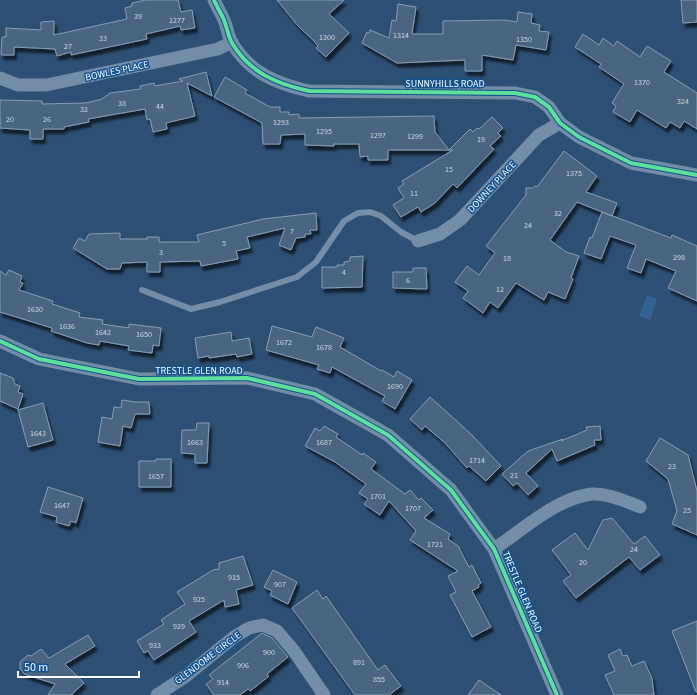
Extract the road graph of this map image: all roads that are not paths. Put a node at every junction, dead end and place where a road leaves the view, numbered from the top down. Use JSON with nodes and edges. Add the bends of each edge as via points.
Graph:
{"nodes":[{"id":1,"x":214,"y":0,"type":"edge"},
{"id":2,"x":232,"y":42,"type":"junction"},
{"id":3,"x":0,"y":78,"type":"edge"},
{"id":4,"x":560,"y":123,"type":"junction"},
{"id":5,"x":697,"y":175,"type":"edge"},
{"id":6,"x":418,"y":240,"type":"joint"},
{"id":7,"x":142,"y":290,"type":"dead end"},
{"id":8,"x":0,"y":341,"type":"edge"},
{"id":9,"x":640,"y":507,"type":"dead end"},
{"id":10,"x":494,"y":549,"type":"junction"},
{"id":11,"x":157,"y":695,"type":"edge"},
{"id":12,"x":324,"y":695,"type":"edge"},
{"id":13,"x":557,"y":695,"type":"edge"}],
"edges":[{"from":1,"to":2,"type":"street","name":"SUNNYHILLS ROAD"},
{"from":2,"to":3,"type":"street","name":"BOWLES PLACE","via":[[218,49],[46,86],[18,85]]},
{"from":2,"to":4,"type":"street","name":"SUNNYHILLS ROAD","via":[[253,69],[286,86],[309,91],[515,93],[535,97],[549,108]]},
{"from":4,"to":5,"type":"street","name":"SUNNYHILLS ROAD","via":[[579,137],[630,164]]},
{"from":4,"to":6,"type":"street","name":"DOWNEY PLACE","via":[[539,135],[460,220],[440,234]]},
{"from":6,"to":7,"type":"lane","via":[[401,232],[381,216],[370,212],[358,213],[344,220],[316,262],[296,277],[191,309]]},
{"from":8,"to":10,"type":"street","name":"TRESTLE GLEN ROAD","via":[[39,359],[139,379],[247,378],[315,394],[388,435],[451,490]]},
{"from":9,"to":10,"type":"street","via":[[617,498],[588,494],[561,504]]},
{"from":10,"to":13,"type":"street","name":"TRESTLE GLEN ROAD"},
{"from":11,"to":12,"type":"street","name":"GLENDOME CIRCLE","via":[[186,676],[234,637],[249,628],[263,625],[277,631]]}]}
